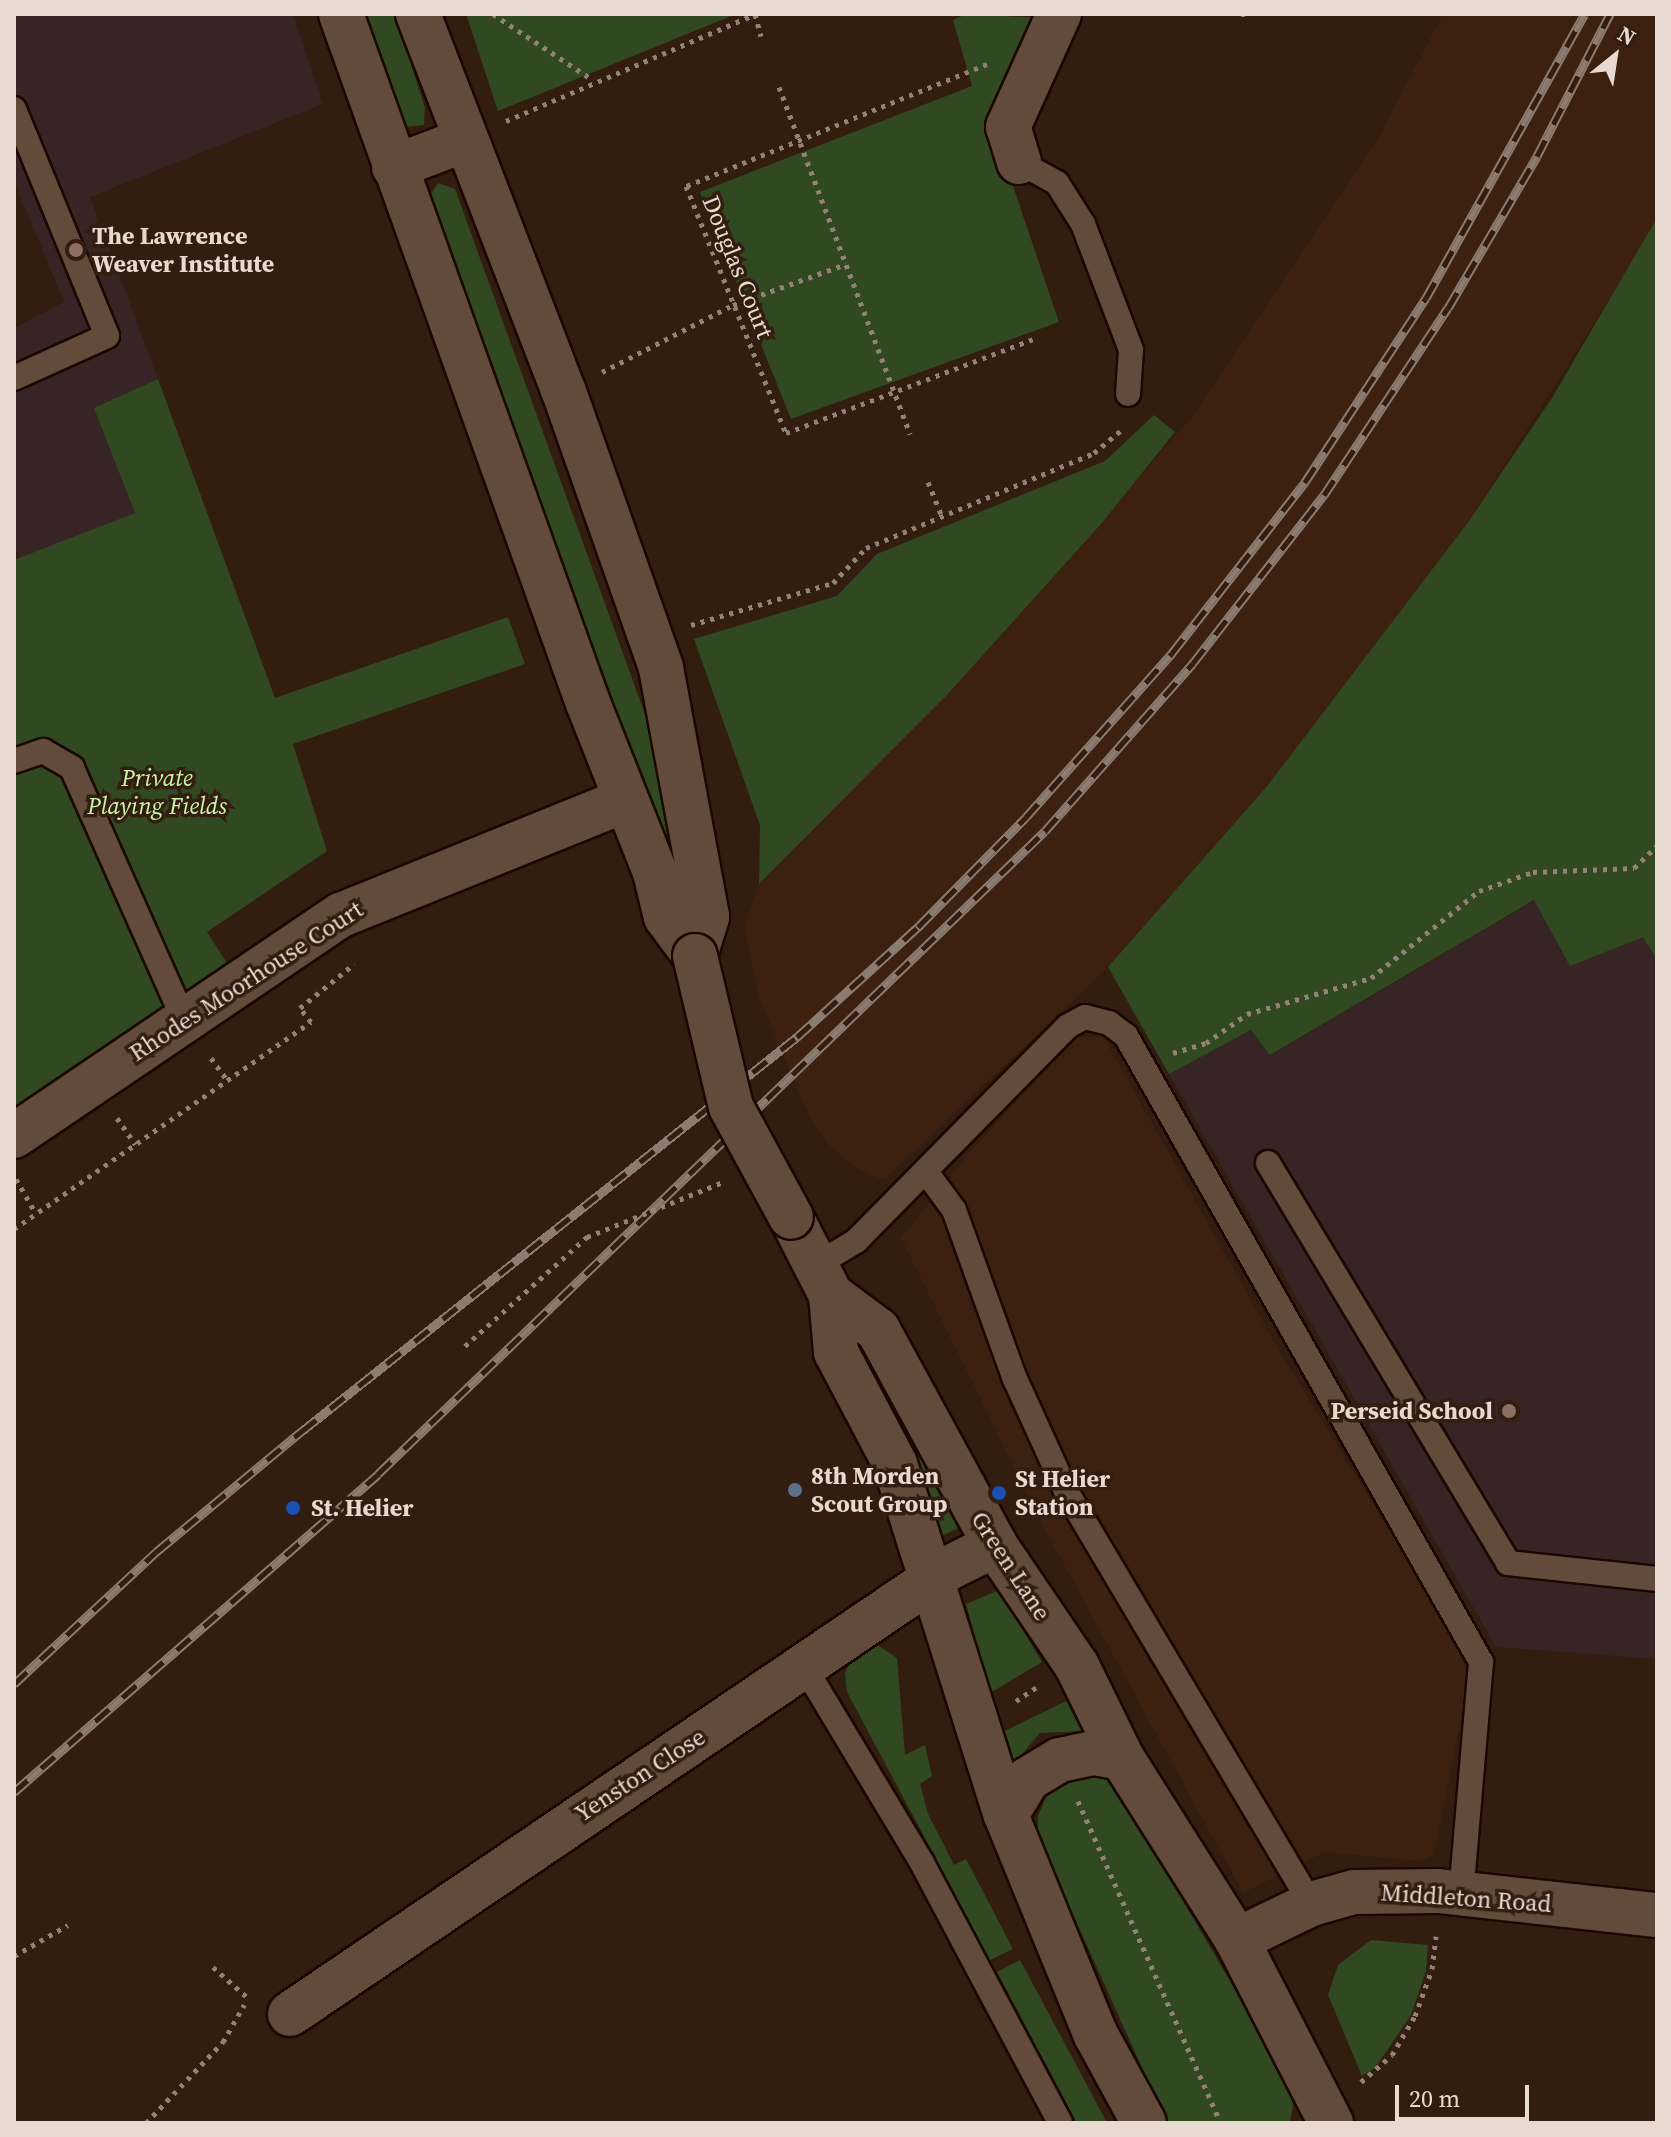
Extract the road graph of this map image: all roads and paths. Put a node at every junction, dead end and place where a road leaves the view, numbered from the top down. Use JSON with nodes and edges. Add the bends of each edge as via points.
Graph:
{"nodes":[{"id":1,"x":341,"y":14,"type":"edge"},
{"id":2,"x":418,"y":14,"type":"edge"},
{"id":3,"x":493,"y":14,"type":"edge"},
{"id":4,"x":756,"y":14,"type":"edge"},
{"id":5,"x":1053,"y":27,"type":"edge"},
{"id":6,"x":761,"y":36,"type":"dead end"},
{"id":7,"x":593,"y":80,"type":"junction"},
{"id":8,"x":779,"y":87,"type":"dead end"},
{"id":9,"x":14,"y":109,"type":"edge"},
{"id":10,"x":798,"y":137,"type":"junction"},
{"id":11,"x":465,"y":140,"type":"junction"},
{"id":12,"x":1019,"y":162,"type":"joint"},
{"id":13,"x":394,"y":167,"type":"junction"},
{"id":14,"x":846,"y":264,"type":"junction"},
{"id":15,"x":733,"y":305,"type":"junction"},
{"id":16,"x":1033,"y":339,"type":"dead end"},
{"id":17,"x":633,"y":356,"type":"dead end"},
{"id":18,"x":14,"y":378,"type":"edge"},
{"id":19,"x":895,"y":392,"type":"junction"},
{"id":20,"x":1128,"y":394,"type":"joint"},
{"id":21,"x":910,"y":434,"type":"dead end"},
{"id":22,"x":928,"y":482,"type":"dead end"},
{"id":23,"x":941,"y":515,"type":"junction"},
{"id":24,"x":652,"y":636,"type":"junction"},
{"id":25,"x":14,"y":761,"type":"edge"},
{"id":26,"x":626,"y":800,"type":"junction"},
{"id":27,"x":1657,"y":846,"type":"edge"},
{"id":28,"x":695,"y":956,"type":"junction"},
{"id":29,"x":357,"y":962,"type":"dead end"},
{"id":30,"x":184,"y":1020,"type":"junction"},
{"id":31,"x":1145,"y":1070,"type":"junction"},
{"id":32,"x":14,"y":1136,"type":"edge"},
{"id":33,"x":1268,"y":1163,"type":"dead end"},
{"id":34,"x":763,"y":1168,"type":"junction"},
{"id":35,"x":927,"y":1173,"type":"junction"},
{"id":36,"x":14,"y":1177,"type":"edge"},
{"id":37,"x":36,"y":1213,"type":"junction"},
{"id":38,"x":14,"y":1229,"type":"edge"},
{"id":39,"x":824,"y":1280,"type":"junction"},
{"id":40,"x":465,"y":1346,"type":"dead end"},
{"id":41,"x":995,"y":1545,"type":"junction"},
{"id":42,"x":934,"y":1578,"type":"junction"},
{"id":43,"x":1657,"y":1579,"type":"edge"},
{"id":44,"x":805,"y":1668,"type":"junction"},
{"id":45,"x":1039,"y":1686,"type":"dead end"},
{"id":46,"x":1001,"y":1710,"type":"dead end"},
{"id":47,"x":1122,"y":1758,"type":"junction"},
{"id":48,"x":1060,"y":1760,"type":"junction"},
{"id":49,"x":1006,"y":1815,"type":"junction"},
{"id":50,"x":1450,"y":1892,"type":"junction"},
{"id":51,"x":1311,"y":1904,"type":"junction"},
{"id":52,"x":1657,"y":1915,"type":"edge"},
{"id":53,"x":68,"y":1925,"type":"dead end"},
{"id":54,"x":1237,"y":1940,"type":"junction"},
{"id":55,"x":14,"y":1956,"type":"edge"},
{"id":56,"x":248,"y":1998,"type":"dead end"},
{"id":57,"x":290,"y":2014,"type":"dead end"},
{"id":58,"x":1328,"y":2116,"type":"edge"},
{"id":59,"x":146,"y":2123,"type":"edge"},
{"id":60,"x":1060,"y":2123,"type":"edge"},
{"id":61,"x":1144,"y":2123,"type":"edge"},
{"id":62,"x":1221,"y":2123,"type":"edge"}],
"edges":[{"from":1,"to":13,"type":"main road"},
{"from":2,"to":11,"type":"main road"},
{"from":3,"to":7,"type":"path"},
{"from":4,"to":6,"type":"path"},
{"from":4,"to":7,"type":"path"},
{"from":5,"to":10,"type":"path","name":"Douglas Court"},
{"from":5,"to":12,"type":"main road","via":[[1008,127]]},
{"from":7,"to":11,"type":"path"},
{"from":8,"to":10,"type":"path"},
{"from":9,"to":18,"type":"lane","via":[[107,336]]},
{"from":10,"to":14,"type":"path"},
{"from":10,"to":15,"type":"path","name":"Douglas Court","via":[[686,186]]},
{"from":11,"to":13,"type":"main road"},
{"from":11,"to":24,"type":"main road"},
{"from":12,"to":20,"type":"lane","via":[[1057,183],[1079,215],[1131,350]]},
{"from":13,"to":26,"type":"main road"},
{"from":14,"to":15,"type":"path"},
{"from":14,"to":19,"type":"path"},
{"from":15,"to":17,"type":"path"},
{"from":15,"to":19,"type":"path","name":"Douglas Court","via":[[786,433]]},
{"from":16,"to":19,"type":"path","name":"Douglas Court"},
{"from":19,"to":21,"type":"path"},
{"from":20,"to":23,"type":"path","via":[[1132,422],[1094,453]]},
{"from":22,"to":23,"type":"path"},
{"from":23,"to":24,"type":"path","via":[[866,548],[833,583]]},
{"from":24,"to":28,"type":"main road","via":[[707,917]]},
{"from":25,"to":30,"type":"lane","via":[[43,751],[72,768]]},
{"from":26,"to":28,"type":"main road","via":[[655,872],[666,917]]},
{"from":26,"to":30,"type":"main road","name":"Rhodes Moorhouse Court","via":[[341,915]]},
{"from":27,"to":31,"type":"path","via":[[1634,868],[1533,872],[1479,891],[1371,978],[1247,1014],[1206,1043],[1169,1054]]},
{"from":28,"to":34,"type":"main road","bridge":true,"via":[[731,1107]]},
{"from":29,"to":37,"type":"path","via":[[300,1008],[311,1022]]},
{"from":30,"to":32,"type":"main road","name":"Rhodes Moorhouse Court"},
{"from":31,"to":35,"type":"lane","via":[[1126,1036],[1109,1023],[1085,1017],[1076,1021]]},
{"from":31,"to":50,"type":"lane","via":[[1481,1662]]},
{"from":33,"to":43,"type":"lane","via":[[1508,1563]]},
{"from":34,"to":39,"type":"main road","bridge":true},
{"from":34,"to":40,"type":"path","bridge":true,"via":[[587,1237]]},
{"from":35,"to":39,"type":"lane"},
{"from":35,"to":51,"type":"lane","via":[[954,1210],[1015,1379],[1066,1491]]},
{"from":36,"to":37,"type":"path"},
{"from":37,"to":38,"type":"path"},
{"from":39,"to":41,"type":"main road","name":"Green Lane","via":[[878,1330]]},
{"from":39,"to":42,"type":"main road","via":[[836,1352],[895,1464]]},
{"from":41,"to":42,"type":"main road","name":"Yenston Close"},
{"from":41,"to":47,"type":"main road","name":"Green Lane","via":[[1077,1666]]},
{"from":42,"to":44,"type":"main road","name":"Yenston Close"},
{"from":42,"to":49,"type":"main road"},
{"from":44,"to":57,"type":"main road","name":"Yenston Close","via":[[590,1807]]},
{"from":44,"to":60,"type":"lane","via":[[922,1863]]},
{"from":45,"to":46,"type":"path"},
{"from":47,"to":48,"type":"main road","via":[[1094,1753]]},
{"from":47,"to":54,"type":"main road","name":"Green Lane"},
{"from":48,"to":49,"type":"main road","via":[[1028,1779]]},
{"from":48,"to":62,"type":"path"},
{"from":49,"to":61,"type":"main road","via":[[1096,2035]]},
{"from":50,"to":51,"type":"main road","name":"Middleton Road","via":[[1354,1892]]},
{"from":50,"to":52,"type":"main road","name":"Middleton Road"},
{"from":50,"to":58,"type":"path","via":[[1415,2016],[1378,2071]]},
{"from":51,"to":54,"type":"main road","name":"Middleton Road"},
{"from":53,"to":55,"type":"path"},
{"from":54,"to":58,"type":"main road","name":"Green Lane"},
{"from":56,"to":59,"type":"path","via":[[223,2042]]}]}
